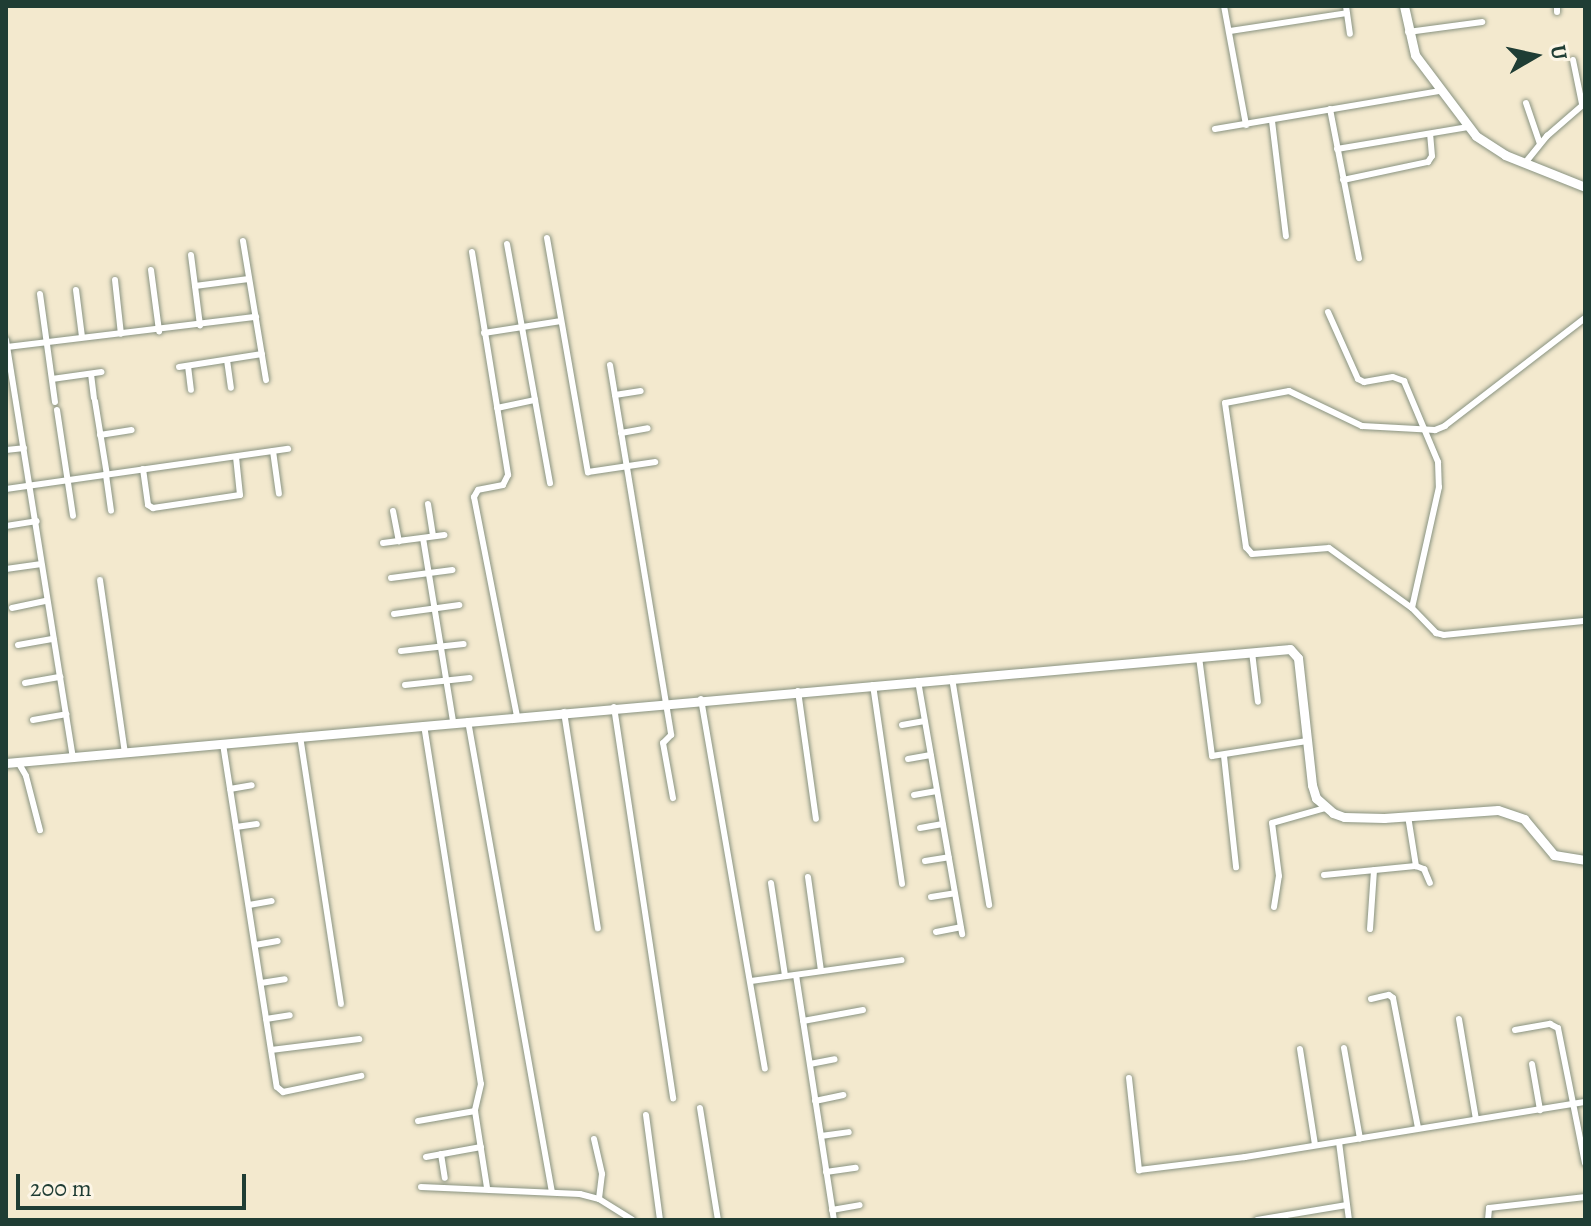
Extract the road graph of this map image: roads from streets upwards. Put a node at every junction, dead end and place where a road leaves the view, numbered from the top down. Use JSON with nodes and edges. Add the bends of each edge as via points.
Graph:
{"nodes":[{"id":1,"x":1224,"y":6,"type":"edge"},
{"id":2,"x":1404,"y":6,"type":"edge"},
{"id":3,"x":1346,"y":9,"type":"edge"},
{"id":4,"x":1482,"y":22,"type":"dead end"},
{"id":5,"x":1230,"y":31,"type":"junction"},
{"id":6,"x":1408,"y":32,"type":"junction"},
{"id":7,"x":1350,"y":34,"type":"dead end"},
{"id":8,"x":1573,"y":60,"type":"dead end"},
{"id":9,"x":1439,"y":91,"type":"junction"},
{"id":10,"x":1526,"y":103,"type":"dead end"},
{"id":11,"x":1584,"y":104,"type":"edge"},
{"id":12,"x":1330,"y":109,"type":"junction"},
{"id":13,"x":1272,"y":121,"type":"junction"},
{"id":14,"x":1246,"y":125,"type":"junction"},
{"id":15,"x":1468,"y":127,"type":"junction"},
{"id":16,"x":1215,"y":129,"type":"dead end"},
{"id":17,"x":1430,"y":134,"type":"junction"},
{"id":18,"x":1540,"y":144,"type":"junction"},
{"id":19,"x":1337,"y":149,"type":"junction"},
{"id":20,"x":1525,"y":163,"type":"junction"},
{"id":21,"x":1343,"y":180,"type":"junction"},
{"id":22,"x":1585,"y":187,"type":"edge"},
{"id":23,"x":1286,"y":236,"type":"dead end"},
{"id":24,"x":547,"y":238,"type":"dead end"},
{"id":25,"x":243,"y":241,"type":"dead end"},
{"id":26,"x":507,"y":244,"type":"dead end"},
{"id":27,"x":472,"y":252,"type":"dead end"},
{"id":28,"x":191,"y":255,"type":"dead end"},
{"id":29,"x":1359,"y":258,"type":"dead end"},
{"id":30,"x":151,"y":270,"type":"dead end"},
{"id":31,"x":249,"y":279,"type":"junction"},
{"id":32,"x":115,"y":280,"type":"dead end"},
{"id":33,"x":195,"y":286,"type":"junction"},
{"id":34,"x":76,"y":290,"type":"dead end"},
{"id":35,"x":40,"y":294,"type":"dead end"},
{"id":36,"x":1328,"y":312,"type":"dead end"},
{"id":37,"x":256,"y":317,"type":"junction"},
{"id":38,"x":1585,"y":318,"type":"edge"},
{"id":39,"x":561,"y":321,"type":"junction"},
{"id":40,"x":200,"y":325,"type":"junction"},
{"id":41,"x":522,"y":327,"type":"junction"},
{"id":42,"x":159,"y":331,"type":"junction"},
{"id":43,"x":484,"y":333,"type":"junction"},
{"id":44,"x":121,"y":334,"type":"junction"},
{"id":45,"x":82,"y":337,"type":"junction"},
{"id":46,"x":47,"y":342,"type":"junction"},
{"id":47,"x":7,"y":344,"type":"edge"},
{"id":48,"x":262,"y":354,"type":"junction"},
{"id":49,"x":227,"y":360,"type":"junction"},
{"id":50,"x":610,"y":365,"type":"dead end"},
{"id":51,"x":188,"y":366,"type":"junction"},
{"id":52,"x":179,"y":367,"type":"dead end"},
{"id":53,"x":8,"y":370,"type":"edge"},
{"id":54,"x":102,"y":372,"type":"dead end"},
{"id":55,"x":91,"y":374,"type":"junction"},
{"id":56,"x":52,"y":379,"type":"junction"},
{"id":57,"x":266,"y":380,"type":"dead end"},
{"id":58,"x":231,"y":388,"type":"dead end"},
{"id":59,"x":191,"y":390,"type":"dead end"},
{"id":60,"x":641,"y":391,"type":"dead end"},
{"id":61,"x":615,"y":395,"type":"junction"},
{"id":62,"x":535,"y":400,"type":"junction"},
{"id":63,"x":497,"y":408,"type":"junction"},
{"id":64,"x":18,"y":410,"type":"junction"},
{"id":65,"x":6,"y":411,"type":"edge"},
{"id":66,"x":648,"y":428,"type":"dead end"},
{"id":67,"x":132,"y":430,"type":"dead end"},
{"id":68,"x":1426,"y":431,"type":"junction"},
{"id":69,"x":621,"y":433,"type":"junction"},
{"id":70,"x":100,"y":435,"type":"junction"},
{"id":71,"x":24,"y":448,"type":"junction"},
{"id":72,"x":288,"y":449,"type":"dead end"},
{"id":73,"x":6,"y":450,"type":"edge"},
{"id":74,"x":273,"y":451,"type":"junction"},
{"id":75,"x":236,"y":457,"type":"junction"},
{"id":76,"x":655,"y":462,"type":"dead end"},
{"id":77,"x":627,"y":467,"type":"junction"},
{"id":78,"x":143,"y":469,"type":"junction"},
{"id":79,"x":106,"y":475,"type":"junction"},
{"id":80,"x":68,"y":481,"type":"junction"},
{"id":81,"x":550,"y":483,"type":"dead end"},
{"id":82,"x":31,"y":486,"type":"junction"},
{"id":83,"x":6,"y":489,"type":"edge"},
{"id":84,"x":279,"y":494,"type":"dead end"},
{"id":85,"x":428,"y":504,"type":"dead end"},
{"id":86,"x":111,"y":511,"type":"dead end"},
{"id":87,"x":393,"y":511,"type":"dead end"},
{"id":88,"x":73,"y":516,"type":"dead end"},
{"id":89,"x":37,"y":521,"type":"junction"},
{"id":90,"x":6,"y":526,"type":"edge"},
{"id":91,"x":444,"y":535,"type":"dead end"},
{"id":92,"x":433,"y":536,"type":"junction"},
{"id":93,"x":423,"y":538,"type":"junction"},
{"id":94,"x":399,"y":541,"type":"junction"},
{"id":95,"x":383,"y":543,"type":"dead end"},
{"id":96,"x":40,"y":564,"type":"junction"},
{"id":97,"x":6,"y":569,"type":"edge"},
{"id":98,"x":452,"y":570,"type":"dead end"},
{"id":99,"x":429,"y":573,"type":"junction"},
{"id":100,"x":391,"y":578,"type":"dead end"},
{"id":101,"x":100,"y":580,"type":"dead end"},
{"id":102,"x":46,"y":601,"type":"junction"},
{"id":103,"x":459,"y":605,"type":"dead end"},
{"id":104,"x":12,"y":608,"type":"dead end"},
{"id":105,"x":434,"y":608,"type":"junction"},
{"id":106,"x":1412,"y":608,"type":"junction"},
{"id":107,"x":394,"y":614,"type":"dead end"},
{"id":108,"x":1585,"y":621,"type":"edge"},
{"id":109,"x":53,"y":639,"type":"junction"},
{"id":110,"x":464,"y":644,"type":"dead end"},
{"id":111,"x":18,"y":645,"type":"dead end"},
{"id":112,"x":440,"y":646,"type":"junction"},
{"id":113,"x":401,"y":651,"type":"dead end"},
{"id":114,"x":1252,"y":652,"type":"junction"},
{"id":115,"x":1199,"y":657,"type":"junction"},
{"id":116,"x":60,"y":677,"type":"junction"},
{"id":117,"x":470,"y":678,"type":"dead end"},
{"id":118,"x":952,"y":678,"type":"junction"},
{"id":119,"x":446,"y":681,"type":"junction"},
{"id":120,"x":918,"y":681,"type":"junction"},
{"id":121,"x":25,"y":683,"type":"dead end"},
{"id":122,"x":405,"y":685,"type":"dead end"},
{"id":123,"x":873,"y":685,"type":"junction"},
{"id":124,"x":798,"y":691,"type":"junction"},
{"id":125,"x":701,"y":699,"type":"junction"},
{"id":126,"x":666,"y":702,"type":"junction"},
{"id":127,"x":1258,"y":702,"type":"dead end"},
{"id":128,"x":614,"y":707,"type":"junction"},
{"id":129,"x":564,"y":712,"type":"junction"},
{"id":130,"x":66,"y":714,"type":"junction"},
{"id":131,"x":517,"y":716,"type":"junction"},
{"id":132,"x":33,"y":720,"type":"dead end"},
{"id":133,"x":468,"y":721,"type":"junction"},
{"id":134,"x":925,"y":721,"type":"junction"},
{"id":135,"x":453,"y":722,"type":"junction"},
{"id":136,"x":424,"y":725,"type":"junction"},
{"id":137,"x":902,"y":725,"type":"dead end"},
{"id":138,"x":300,"y":736,"type":"junction"},
{"id":139,"x":1307,"y":741,"type":"junction"},
{"id":140,"x":223,"y":744,"type":"junction"},
{"id":141,"x":125,"y":753,"type":"junction"},
{"id":142,"x":931,"y":755,"type":"junction"},
{"id":143,"x":1224,"y":756,"type":"junction"},
{"id":144,"x":73,"y":757,"type":"junction"},
{"id":145,"x":908,"y":759,"type":"dead end"},
{"id":146,"x":18,"y":762,"type":"junction"},
{"id":147,"x":6,"y":763,"type":"edge"},
{"id":148,"x":252,"y":785,"type":"dead end"},
{"id":149,"x":230,"y":789,"type":"junction"},
{"id":150,"x":937,"y":791,"type":"junction"},
{"id":151,"x":914,"y":795,"type":"dead end"},
{"id":152,"x":673,"y":798,"type":"dead end"},
{"id":153,"x":1325,"y":808,"type":"junction"},
{"id":154,"x":1408,"y":816,"type":"junction"},
{"id":155,"x":816,"y":819,"type":"dead end"},
{"id":156,"x":257,"y":824,"type":"dead end"},
{"id":157,"x":943,"y":824,"type":"junction"},
{"id":158,"x":236,"y":827,"type":"junction"},
{"id":159,"x":920,"y":828,"type":"dead end"},
{"id":160,"x":40,"y":830,"type":"dead end"},
{"id":161,"x":949,"y":857,"type":"junction"},
{"id":162,"x":1585,"y":860,"type":"edge"},
{"id":163,"x":925,"y":861,"type":"dead end"},
{"id":164,"x":1416,"y":866,"type":"junction"},
{"id":165,"x":1236,"y":867,"type":"dead end"},
{"id":166,"x":1374,"y":870,"type":"junction"},
{"id":167,"x":1324,"y":875,"type":"dead end"},
{"id":168,"x":808,"y":877,"type":"dead end"},
{"id":169,"x":771,"y":883,"type":"dead end"},
{"id":170,"x":1430,"y":883,"type":"dead end"},
{"id":171,"x":902,"y":884,"type":"dead end"},
{"id":172,"x":955,"y":893,"type":"junction"},
{"id":173,"x":931,"y":897,"type":"dead end"},
{"id":174,"x":272,"y":901,"type":"dead end"},
{"id":175,"x":249,"y":905,"type":"junction"},
{"id":176,"x":989,"y":905,"type":"dead end"},
{"id":177,"x":1274,"y":907,"type":"dead end"},
{"id":178,"x":598,"y":928,"type":"dead end"},
{"id":179,"x":1370,"y":929,"type":"dead end"},
{"id":180,"x":936,"y":932,"type":"dead end"},
{"id":181,"x":278,"y":941,"type":"dead end"},
{"id":182,"x":255,"y":945,"type":"junction"},
{"id":183,"x":902,"y":960,"type":"dead end"},
{"id":184,"x":821,"y":971,"type":"junction"},
{"id":185,"x":796,"y":975,"type":"junction"},
{"id":186,"x":785,"y":976,"type":"junction"},
{"id":187,"x":285,"y":979,"type":"dead end"},
{"id":188,"x":751,"y":981,"type":"junction"},
{"id":189,"x":261,"y":983,"type":"junction"},
{"id":190,"x":1371,"y":999,"type":"dead end"},
{"id":191,"x":341,"y":1004,"type":"dead end"},
{"id":192,"x":863,"y":1010,"type":"dead end"},
{"id":193,"x":290,"y":1015,"type":"dead end"},
{"id":194,"x":266,"y":1019,"type":"junction"},
{"id":195,"x":1459,"y":1019,"type":"dead end"},
{"id":196,"x":803,"y":1021,"type":"junction"},
{"id":197,"x":1515,"y":1030,"type":"dead end"},
{"id":198,"x":359,"y":1039,"type":"dead end"},
{"id":199,"x":1344,"y":1048,"type":"dead end"},
{"id":200,"x":1300,"y":1049,"type":"dead end"},
{"id":201,"x":271,"y":1050,"type":"junction"},
{"id":202,"x":835,"y":1059,"type":"dead end"},
{"id":203,"x":810,"y":1064,"type":"junction"},
{"id":204,"x":1532,"y":1064,"type":"dead end"},
{"id":205,"x":765,"y":1069,"type":"dead end"},
{"id":206,"x":361,"y":1076,"type":"dead end"},
{"id":207,"x":1129,"y":1078,"type":"dead end"},
{"id":208,"x":843,"y":1095,"type":"dead end"},
{"id":209,"x":673,"y":1099,"type":"dead end"},
{"id":210,"x":815,"y":1101,"type":"junction"},
{"id":211,"x":1585,"y":1102,"type":"edge"},
{"id":212,"x":1576,"y":1104,"type":"junction"},
{"id":213,"x":700,"y":1108,"type":"dead end"},
{"id":214,"x":1540,"y":1110,"type":"junction"},
{"id":215,"x":475,"y":1111,"type":"junction"},
{"id":216,"x":646,"y":1115,"type":"dead end"},
{"id":217,"x":1476,"y":1119,"type":"junction"},
{"id":218,"x":418,"y":1121,"type":"dead end"},
{"id":219,"x":1418,"y":1128,"type":"junction"},
{"id":220,"x":849,"y":1132,"type":"dead end"},
{"id":221,"x":821,"y":1136,"type":"junction"},
{"id":222,"x":594,"y":1139,"type":"dead end"},
{"id":223,"x":1360,"y":1139,"type":"junction"},
{"id":224,"x":1339,"y":1142,"type":"junction"},
{"id":225,"x":1315,"y":1145,"type":"junction"},
{"id":226,"x":481,"y":1147,"type":"junction"},
{"id":227,"x":441,"y":1154,"type":"junction"},
{"id":228,"x":426,"y":1157,"type":"dead end"},
{"id":229,"x":1585,"y":1163,"type":"edge"},
{"id":230,"x":856,"y":1168,"type":"dead end"},
{"id":231,"x":826,"y":1172,"type":"junction"},
{"id":232,"x":445,"y":1178,"type":"dead end"},
{"id":233,"x":421,"y":1187,"type":"dead end"},
{"id":234,"x":487,"y":1188,"type":"junction"},
{"id":235,"x":552,"y":1192,"type":"junction"},
{"id":236,"x":1585,"y":1197,"type":"edge"},
{"id":237,"x":599,"y":1199,"type":"junction"},
{"id":238,"x":860,"y":1205,"type":"dead end"},
{"id":239,"x":1347,"y":1205,"type":"junction"},
{"id":240,"x":832,"y":1210,"type":"junction"},
{"id":241,"x":632,"y":1220,"type":"edge"},
{"id":242,"x":660,"y":1220,"type":"edge"},
{"id":243,"x":718,"y":1220,"type":"edge"},
{"id":244,"x":834,"y":1220,"type":"edge"},
{"id":245,"x":1257,"y":1220,"type":"edge"},
{"id":246,"x":1349,"y":1220,"type":"edge"},
{"id":247,"x":1488,"y":1220,"type":"edge"}],
"edges":[{"from":1,"to":5,"type":"street"},
{"from":2,"to":6,"type":"street"},
{"from":3,"to":5,"type":"street"},
{"from":3,"to":7,"type":"street"},
{"from":4,"to":6,"type":"street"},
{"from":5,"to":14,"type":"street"},
{"from":6,"to":9,"type":"street","via":[[1415,55]]},
{"from":8,"to":11,"type":"street"},
{"from":9,"to":12,"type":"street"},
{"from":9,"to":15,"type":"street"},
{"from":10,"to":18,"type":"street"},
{"from":11,"to":18,"type":"street"},
{"from":12,"to":13,"type":"street"},
{"from":12,"to":19,"type":"street"},
{"from":13,"to":14,"type":"street"},
{"from":13,"to":23,"type":"street"},
{"from":14,"to":16,"type":"street"},
{"from":15,"to":17,"type":"street"},
{"from":15,"to":20,"type":"street","via":[[1487,145]]},
{"from":17,"to":19,"type":"street"},
{"from":17,"to":21,"type":"street","via":[[1428,162]]},
{"from":18,"to":20,"type":"street"},
{"from":19,"to":21,"type":"street"},
{"from":20,"to":22,"type":"street"},
{"from":21,"to":29,"type":"street"},
{"from":24,"to":39,"type":"street"},
{"from":25,"to":31,"type":"street"},
{"from":26,"to":41,"type":"street"},
{"from":27,"to":43,"type":"street"},
{"from":28,"to":33,"type":"street"},
{"from":30,"to":42,"type":"street"},
{"from":31,"to":33,"type":"street"},
{"from":31,"to":37,"type":"street"},
{"from":32,"to":44,"type":"street"},
{"from":33,"to":40,"type":"street"},
{"from":34,"to":45,"type":"street"},
{"from":35,"to":46,"type":"street"},
{"from":36,"to":68,"type":"street","via":[[1358,379],[1402,379]]},
{"from":37,"to":40,"type":"street"},
{"from":37,"to":48,"type":"street"},
{"from":38,"to":68,"type":"street","via":[[1445,426]]},
{"from":39,"to":41,"type":"street"},
{"from":39,"to":77,"type":"street","via":[[588,472]]},
{"from":40,"to":42,"type":"street"},
{"from":41,"to":43,"type":"street"},
{"from":41,"to":62,"type":"street"},
{"from":42,"to":44,"type":"street"},
{"from":43,"to":63,"type":"street"},
{"from":44,"to":45,"type":"street"},
{"from":45,"to":46,"type":"street"},
{"from":46,"to":47,"type":"street"},
{"from":46,"to":56,"type":"street"},
{"from":47,"to":53,"type":"street"},
{"from":48,"to":49,"type":"street"},
{"from":48,"to":57,"type":"street"},
{"from":49,"to":51,"type":"street"},
{"from":49,"to":58,"type":"street"},
{"from":50,"to":61,"type":"street"},
{"from":51,"to":52,"type":"street"},
{"from":51,"to":59,"type":"street"},
{"from":53,"to":64,"type":"street"},
{"from":54,"to":55,"type":"street"},
{"from":55,"to":56,"type":"street"},
{"from":55,"to":70,"type":"street"},
{"from":56,"to":80,"type":"street"},
{"from":60,"to":61,"type":"street"},
{"from":61,"to":69,"type":"street"},
{"from":62,"to":63,"type":"street"},
{"from":62,"to":81,"type":"street"},
{"from":63,"to":131,"type":"street","via":[[508,481],[478,490],[474,497]]},
{"from":64,"to":65,"type":"street"},
{"from":64,"to":71,"type":"street"},
{"from":66,"to":69,"type":"street"},
{"from":67,"to":70,"type":"street"},
{"from":68,"to":106,"type":"street","via":[[1438,462],[1439,487]]},
{"from":68,"to":106,"type":"street","via":[[1362,426],[1289,391],[1225,403],[1249,551],[1329,548]]},
{"from":69,"to":77,"type":"street"},
{"from":70,"to":79,"type":"street"},
{"from":71,"to":73,"type":"street"},
{"from":71,"to":82,"type":"street"},
{"from":72,"to":74,"type":"street"},
{"from":74,"to":75,"type":"street"},
{"from":74,"to":84,"type":"street"},
{"from":75,"to":78,"type":"street"},
{"from":75,"to":78,"type":"street","via":[[240,495],[167,506],[149,507]]},
{"from":76,"to":77,"type":"street"},
{"from":77,"to":126,"type":"street"},
{"from":78,"to":79,"type":"street"},
{"from":79,"to":80,"type":"street"},
{"from":79,"to":86,"type":"street"},
{"from":80,"to":82,"type":"street"},
{"from":80,"to":88,"type":"street"},
{"from":82,"to":83,"type":"street"},
{"from":82,"to":89,"type":"street"},
{"from":85,"to":92,"type":"street"},
{"from":87,"to":94,"type":"street"},
{"from":89,"to":90,"type":"street"},
{"from":89,"to":96,"type":"street"},
{"from":91,"to":92,"type":"street"},
{"from":92,"to":93,"type":"street"},
{"from":93,"to":94,"type":"street"},
{"from":93,"to":99,"type":"street"},
{"from":94,"to":95,"type":"street"},
{"from":96,"to":97,"type":"street"},
{"from":96,"to":102,"type":"street"},
{"from":98,"to":99,"type":"street"},
{"from":99,"to":100,"type":"street"},
{"from":99,"to":105,"type":"street"},
{"from":101,"to":141,"type":"street"},
{"from":102,"to":104,"type":"street"},
{"from":102,"to":109,"type":"street"},
{"from":103,"to":105,"type":"street"},
{"from":105,"to":107,"type":"street"},
{"from":105,"to":112,"type":"street"},
{"from":106,"to":108,"type":"street","via":[[1444,635]]},
{"from":109,"to":111,"type":"street"},
{"from":109,"to":116,"type":"street"},
{"from":110,"to":112,"type":"street"},
{"from":112,"to":113,"type":"street"},
{"from":112,"to":119,"type":"street"},
{"from":114,"to":115,"type":"street"},
{"from":114,"to":127,"type":"street"},
{"from":114,"to":139,"type":"street","via":[[1295,652]]},
{"from":115,"to":118,"type":"street"},
{"from":115,"to":143,"type":"street","via":[[1212,756]]},
{"from":116,"to":121,"type":"street"},
{"from":116,"to":130,"type":"street"},
{"from":117,"to":119,"type":"street"},
{"from":118,"to":120,"type":"street"},
{"from":118,"to":176,"type":"street"},
{"from":119,"to":122,"type":"street"},
{"from":119,"to":135,"type":"street"},
{"from":120,"to":123,"type":"street"},
{"from":120,"to":134,"type":"street"},
{"from":123,"to":124,"type":"street"},
{"from":123,"to":171,"type":"street"},
{"from":124,"to":125,"type":"street"},
{"from":124,"to":155,"type":"street"},
{"from":125,"to":126,"type":"street"},
{"from":125,"to":188,"type":"street"},
{"from":126,"to":128,"type":"street"},
{"from":126,"to":152,"type":"street","via":[[671,735],[663,743]]},
{"from":128,"to":129,"type":"street"},
{"from":128,"to":209,"type":"street"},
{"from":129,"to":131,"type":"street"},
{"from":129,"to":178,"type":"street"},
{"from":130,"to":132,"type":"street"},
{"from":130,"to":144,"type":"street"},
{"from":131,"to":133,"type":"street"},
{"from":133,"to":135,"type":"street"},
{"from":133,"to":235,"type":"street"},
{"from":134,"to":137,"type":"street"},
{"from":134,"to":142,"type":"street"},
{"from":135,"to":136,"type":"street"},
{"from":136,"to":138,"type":"street"},
{"from":136,"to":215,"type":"street","via":[[481,1084]]},
{"from":138,"to":140,"type":"street"},
{"from":138,"to":191,"type":"street"},
{"from":139,"to":143,"type":"street"},
{"from":139,"to":153,"type":"street","via":[[1312,785]]},
{"from":140,"to":141,"type":"street"},
{"from":140,"to":149,"type":"street"},
{"from":141,"to":144,"type":"street"},
{"from":142,"to":145,"type":"street"},
{"from":142,"to":150,"type":"street"},
{"from":143,"to":165,"type":"street"},
{"from":144,"to":146,"type":"street"},
{"from":146,"to":147,"type":"street"},
{"from":146,"to":160,"type":"street"},
{"from":148,"to":149,"type":"street"},
{"from":149,"to":158,"type":"street"},
{"from":150,"to":151,"type":"street"},
{"from":150,"to":157,"type":"street"},
{"from":153,"to":154,"type":"street","via":[[1344,817]]},
{"from":153,"to":177,"type":"street","via":[[1272,823],[1279,876]]},
{"from":154,"to":162,"type":"street","via":[[1483,809],[1514,813],[1554,855]]},
{"from":154,"to":164,"type":"street"},
{"from":156,"to":158,"type":"street"},
{"from":157,"to":159,"type":"street"},
{"from":157,"to":161,"type":"street"},
{"from":158,"to":175,"type":"street"},
{"from":161,"to":163,"type":"street"},
{"from":161,"to":172,"type":"street"},
{"from":164,"to":166,"type":"street"},
{"from":164,"to":170,"type":"street","via":[[1424,869]]},
{"from":166,"to":167,"type":"street"},
{"from":166,"to":179,"type":"street"},
{"from":168,"to":184,"type":"street"},
{"from":169,"to":186,"type":"street"},
{"from":172,"to":173,"type":"street"},
{"from":172,"to":180,"type":"street","via":[[961,931]]},
{"from":174,"to":175,"type":"street"},
{"from":175,"to":182,"type":"street"},
{"from":181,"to":182,"type":"street"},
{"from":182,"to":189,"type":"street"},
{"from":183,"to":184,"type":"street"},
{"from":184,"to":185,"type":"street"},
{"from":185,"to":186,"type":"street"},
{"from":185,"to":196,"type":"street"},
{"from":186,"to":188,"type":"street"},
{"from":187,"to":189,"type":"street"},
{"from":188,"to":205,"type":"street"},
{"from":189,"to":194,"type":"street"},
{"from":190,"to":219,"type":"street","via":[[1393,998]]},
{"from":192,"to":196,"type":"street"},
{"from":193,"to":194,"type":"street"},
{"from":194,"to":201,"type":"street"},
{"from":195,"to":217,"type":"street"},
{"from":196,"to":203,"type":"street"},
{"from":197,"to":212,"type":"street","via":[[1557,1025]]},
{"from":198,"to":201,"type":"street"},
{"from":199,"to":223,"type":"street"},
{"from":200,"to":225,"type":"street"},
{"from":201,"to":206,"type":"street","via":[[281,1091]]},
{"from":202,"to":203,"type":"street"},
{"from":203,"to":210,"type":"street"},
{"from":204,"to":214,"type":"street"},
{"from":207,"to":225,"type":"street","via":[[1139,1170]]},
{"from":208,"to":210,"type":"street"},
{"from":210,"to":221,"type":"street"},
{"from":211,"to":212,"type":"street"},
{"from":212,"to":214,"type":"street"},
{"from":212,"to":229,"type":"street"},
{"from":213,"to":243,"type":"street"},
{"from":214,"to":217,"type":"street"},
{"from":215,"to":218,"type":"street"},
{"from":215,"to":226,"type":"street"},
{"from":216,"to":242,"type":"street"},
{"from":217,"to":219,"type":"street"},
{"from":219,"to":223,"type":"street"},
{"from":220,"to":221,"type":"street"},
{"from":221,"to":231,"type":"street"},
{"from":222,"to":237,"type":"street","via":[[602,1174]]},
{"from":223,"to":224,"type":"street"},
{"from":224,"to":225,"type":"street"},
{"from":224,"to":239,"type":"street"},
{"from":226,"to":227,"type":"street"},
{"from":226,"to":234,"type":"street"},
{"from":227,"to":228,"type":"street"},
{"from":227,"to":232,"type":"street"},
{"from":230,"to":231,"type":"street"},
{"from":231,"to":240,"type":"street"},
{"from":233,"to":234,"type":"street"},
{"from":234,"to":235,"type":"street"},
{"from":235,"to":237,"type":"street"},
{"from":236,"to":247,"type":"street","via":[[1489,1208]]},
{"from":237,"to":241,"type":"street"},
{"from":238,"to":240,"type":"street"},
{"from":239,"to":245,"type":"street"},
{"from":239,"to":246,"type":"street"},
{"from":240,"to":244,"type":"street"}]}
